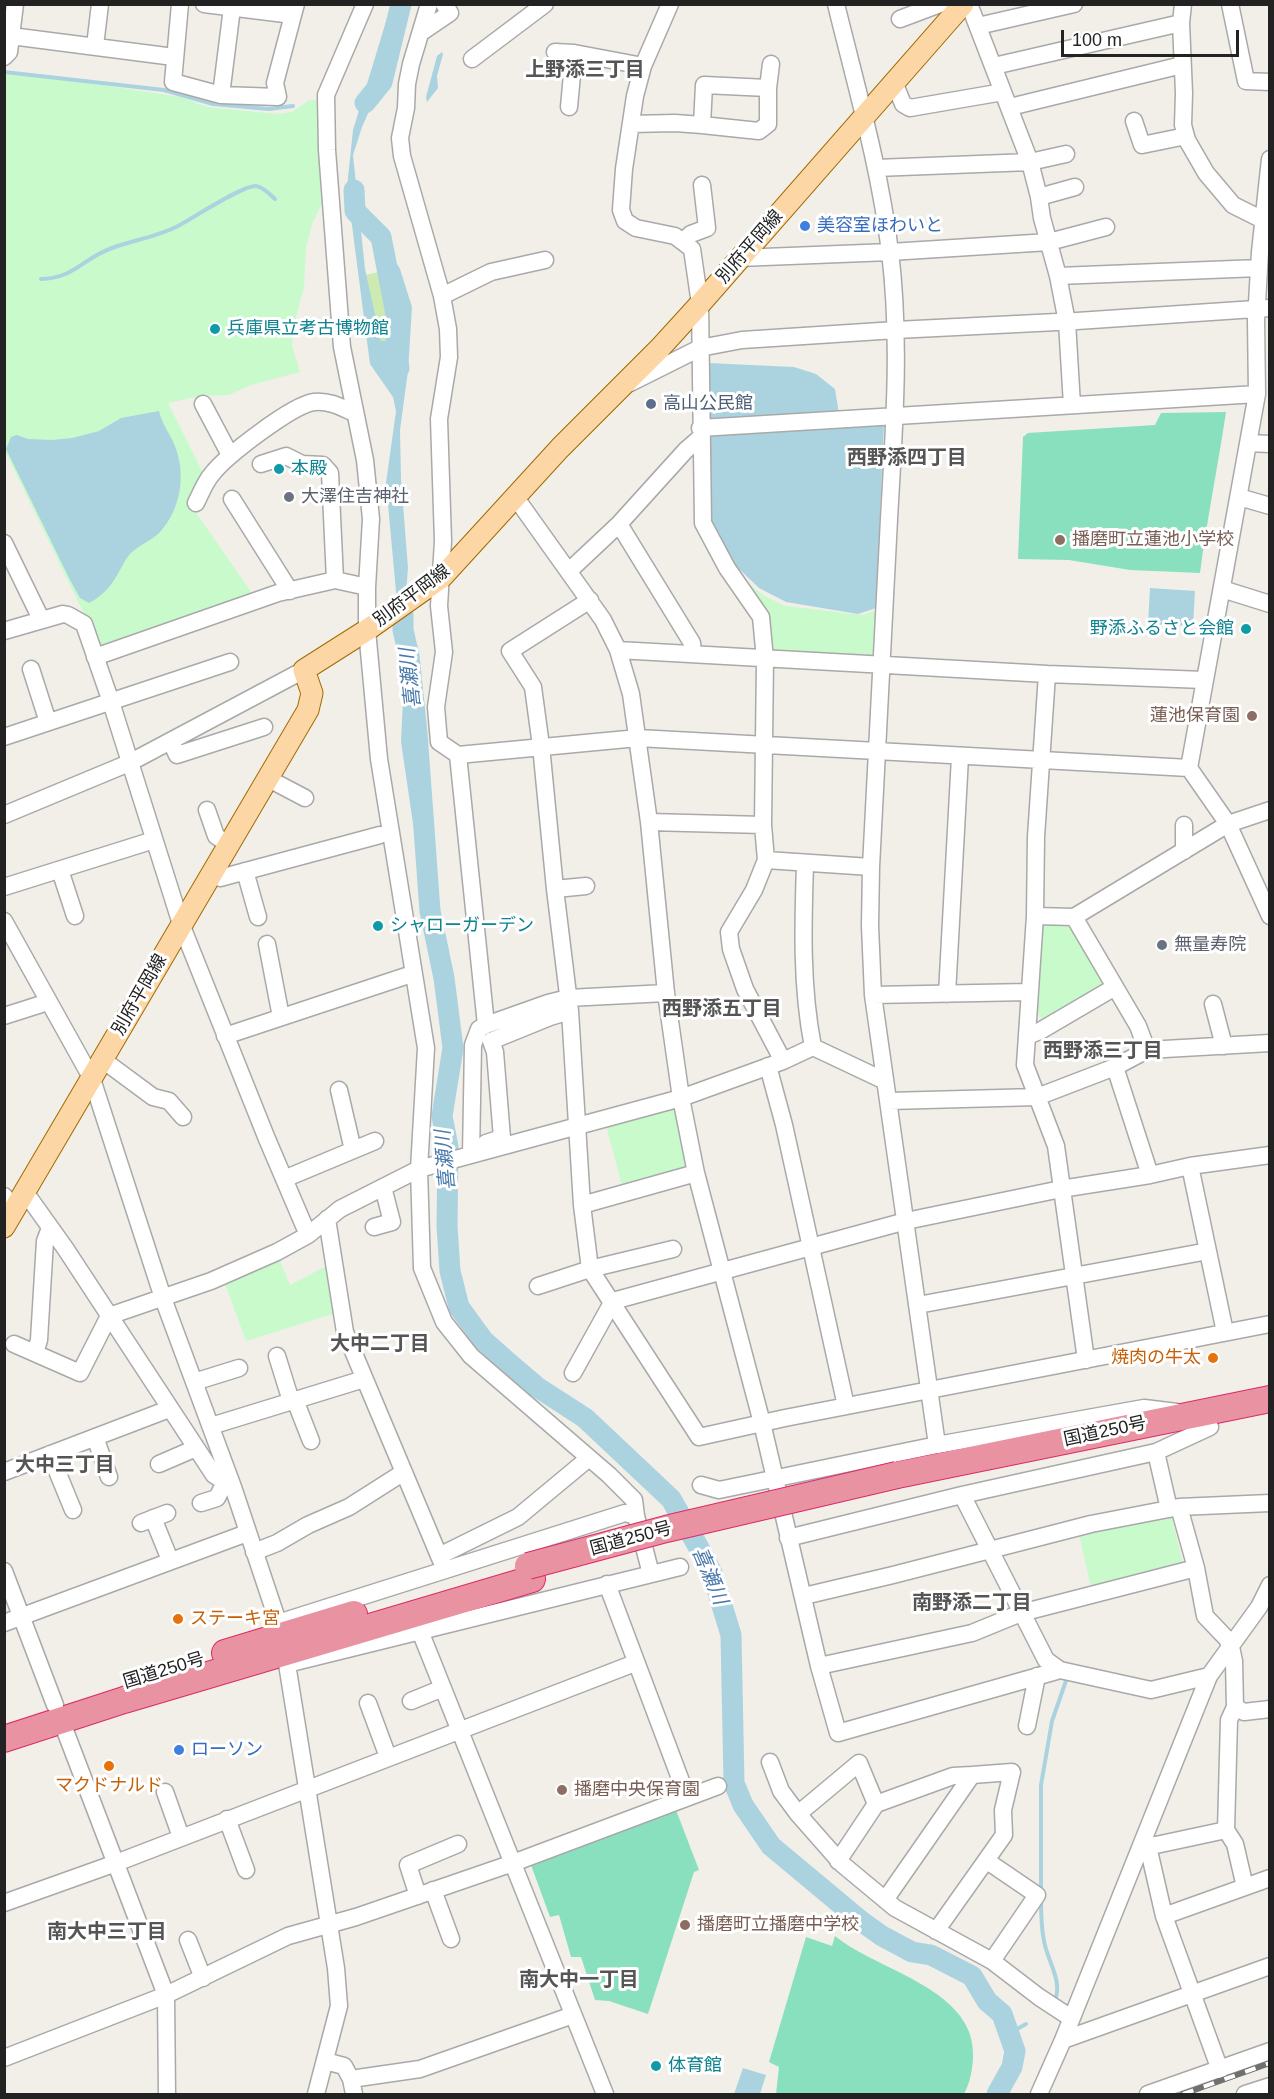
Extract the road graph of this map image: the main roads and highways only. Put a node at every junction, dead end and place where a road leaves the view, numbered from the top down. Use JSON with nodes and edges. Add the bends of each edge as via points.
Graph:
{"nodes":[{"id":1,"x":963,"y":4,"type":"edge"},
{"id":2,"x":15,"y":1199,"type":"edge"},
{"id":3,"x":4,"y":1227,"type":"edge"},
{"id":4,"x":1269,"y":1399,"type":"edge"},
{"id":5,"x":1269,"y":1416,"type":"edge"},
{"id":6,"x":1201,"y":1420,"type":"junction"},
{"id":7,"x":58,"y":1712,"type":"junction"},
{"id":8,"x":4,"y":1723,"type":"edge"},
{"id":9,"x":4,"y":1739,"type":"edge"}],
"edges":[{"from":1,"to":2,"type":"main road","name":"別府平岡線","via":[[700,304],[436,582],[304,670],[312,693],[308,710],[92,1079]]},
{"from":2,"to":3,"type":"main road","name":"別府平岡線"},
{"from":4,"to":6,"type":"highway","name":"国道250号"},
{"from":5,"to":6,"type":"highway","name":"国道250号"},
{"from":6,"to":7,"type":"highway","name":"国道250号","via":[[898,1482],[676,1540],[530,1572]]},
{"from":7,"to":8,"type":"highway","name":"国道250号"},
{"from":7,"to":9,"type":"highway","name":"国道250号"}]}
